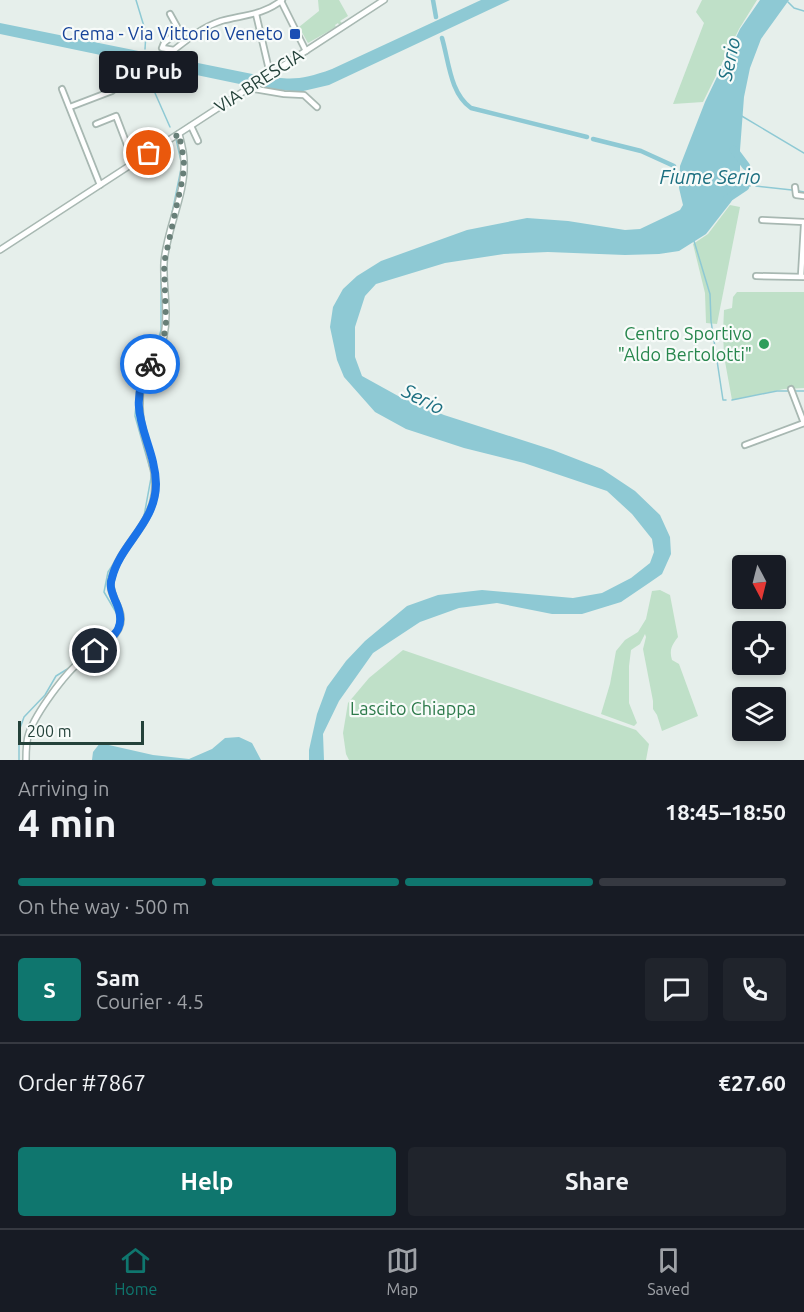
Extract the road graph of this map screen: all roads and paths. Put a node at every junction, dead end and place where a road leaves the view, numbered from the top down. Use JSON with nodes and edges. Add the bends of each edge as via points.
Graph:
{"nodes":[{"id":1,"x":384,"y":0,"type":"edge"},
{"id":2,"x":282,"y":1,"type":"edge"},
{"id":3,"x":170,"y":14,"type":"dead end"},
{"id":4,"x":256,"y":14,"type":"junction"},
{"id":5,"x":179,"y":31,"type":"junction"},
{"id":6,"x":185,"y":41,"type":"junction"},
{"id":7,"x":306,"y":51,"type":"junction"},
{"id":8,"x":269,"y":75,"type":"junction"},
{"id":9,"x":250,"y":87,"type":"junction"},
{"id":10,"x":62,"y":89,"type":"dead end"},
{"id":11,"x":112,"y":91,"type":"dead end"},
{"id":12,"x":70,"y":107,"type":"junction"},
{"id":13,"x":317,"y":107,"type":"dead end"},
{"id":14,"x":96,"y":124,"type":"dead end"},
{"id":15,"x":192,"y":126,"type":"junction"},
{"id":16,"x":179,"y":134,"type":"junction"},
{"id":17,"x":198,"y":141,"type":"dead end"},
{"id":18,"x":134,"y":163,"type":"junction"},
{"id":19,"x":100,"y":184,"type":"junction"},
{"id":20,"x":795,"y":187,"type":"dead end"},
{"id":21,"x":804,"y":196,"type":"edge"},
{"id":22,"x":762,"y":220,"type":"dead end"},
{"id":23,"x":804,"y":223,"type":"edge"},
{"id":24,"x":0,"y":250,"type":"edge"},
{"id":25,"x":756,"y":276,"type":"dead end"},
{"id":26,"x":802,"y":276,"type":"edge"},
{"id":27,"x":792,"y":391,"type":"dead end"},
{"id":28,"x":804,"y":423,"type":"edge"},
{"id":29,"x":745,"y":445,"type":"dead end"},
{"id":30,"x":26,"y":760,"type":"edge"}],
"edges":[{"from":1,"to":7,"type":"street","name":"VIA BRESCIA"},
{"from":2,"to":4,"type":"street"},
{"from":2,"to":7,"type":"street"},
{"from":3,"to":5,"type":"street"},
{"from":4,"to":6,"type":"street","via":[[221,22]]},
{"from":4,"to":8,"type":"street"},
{"from":5,"to":6,"type":"street"},
{"from":5,"to":6,"type":"street","via":[[162,48],[174,50]]},
{"from":7,"to":8,"type":"street","name":"VIA BRESCIA"},
{"from":8,"to":9,"type":"street","name":"VIA BRESCIA"},
{"from":9,"to":13,"type":"street","via":[[304,95]]},
{"from":9,"to":15,"type":"street","name":"VIA BRESCIA"},
{"from":10,"to":12,"type":"street"},
{"from":11,"to":12,"type":"street"},
{"from":12,"to":19,"type":"street"},
{"from":14,"to":18,"type":"street","via":[[116,117]]},
{"from":15,"to":16,"type":"street","name":"VIA BRESCIA"},
{"from":15,"to":17,"type":"street"},
{"from":16,"to":18,"type":"street","name":"VIA BRESCIA"},
{"from":16,"to":30,"type":"street","via":[[183,177],[164,263],[164,337],[142,378],[139,404],[156,483],[153,500],[148,516],[112,578],[110,587],[121,610],[118,631],[79,662],[36,716],[28,734]]},
{"from":18,"to":19,"type":"street","name":"VIA BRESCIA"},
{"from":19,"to":24,"type":"street","name":"VIA BRESCIA"},
{"from":20,"to":21,"type":"street","via":[[796,195]]},
{"from":22,"to":23,"type":"street"},
{"from":23,"to":26,"type":"street"},
{"from":25,"to":26,"type":"street"},
{"from":27,"to":28,"type":"street"},
{"from":28,"to":29,"type":"street"}]}
